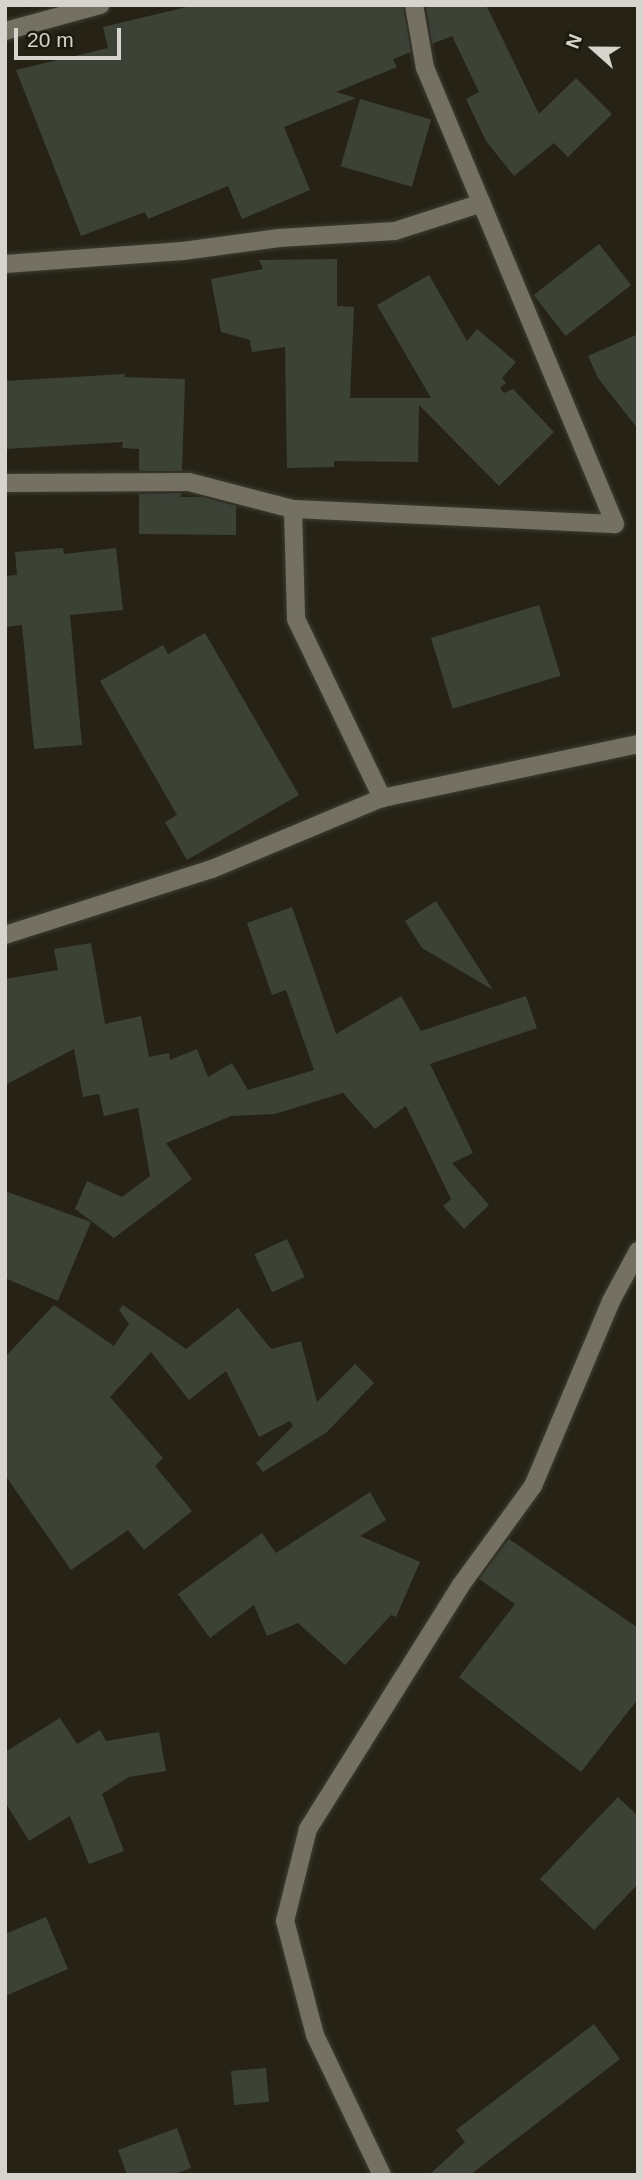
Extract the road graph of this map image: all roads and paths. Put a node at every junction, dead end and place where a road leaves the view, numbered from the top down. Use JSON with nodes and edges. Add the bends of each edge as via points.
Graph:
{"nodes":[{"id":1,"x":101,"y":5,"type":"edge"},
{"id":2,"x":414,"y":5,"type":"edge"},
{"id":3,"x":5,"y":30,"type":"edge"},
{"id":4,"x":482,"y":203,"type":"junction"},
{"id":5,"x":5,"y":264,"type":"edge"},
{"id":6,"x":5,"y":483,"type":"edge"},
{"id":7,"x":293,"y":509,"type":"junction"},
{"id":8,"x":638,"y":744,"type":"edge"},
{"id":9,"x":382,"y":798,"type":"junction"},
{"id":10,"x":5,"y":935,"type":"edge"},
{"id":11,"x":638,"y":1251,"type":"edge"},
{"id":12,"x":382,"y":2175,"type":"edge"}],
"edges":[{"from":1,"to":3,"type":"street"},
{"from":2,"to":4,"type":"street","via":[[425,68]]},
{"from":4,"to":5,"type":"street","via":[[396,231],[279,237],[183,251]]},
{"from":4,"to":7,"type":"street","via":[[615,524]]},
{"from":6,"to":7,"type":"street","via":[[189,482]]},
{"from":7,"to":9,"type":"street","via":[[296,619]]},
{"from":8,"to":9,"type":"street"},
{"from":9,"to":10,"type":"street","via":[[212,869]]},
{"from":11,"to":12,"type":"street","via":[[611,1301],[533,1486],[461,1585],[308,1829],[285,1921],[315,2035]]}]}
